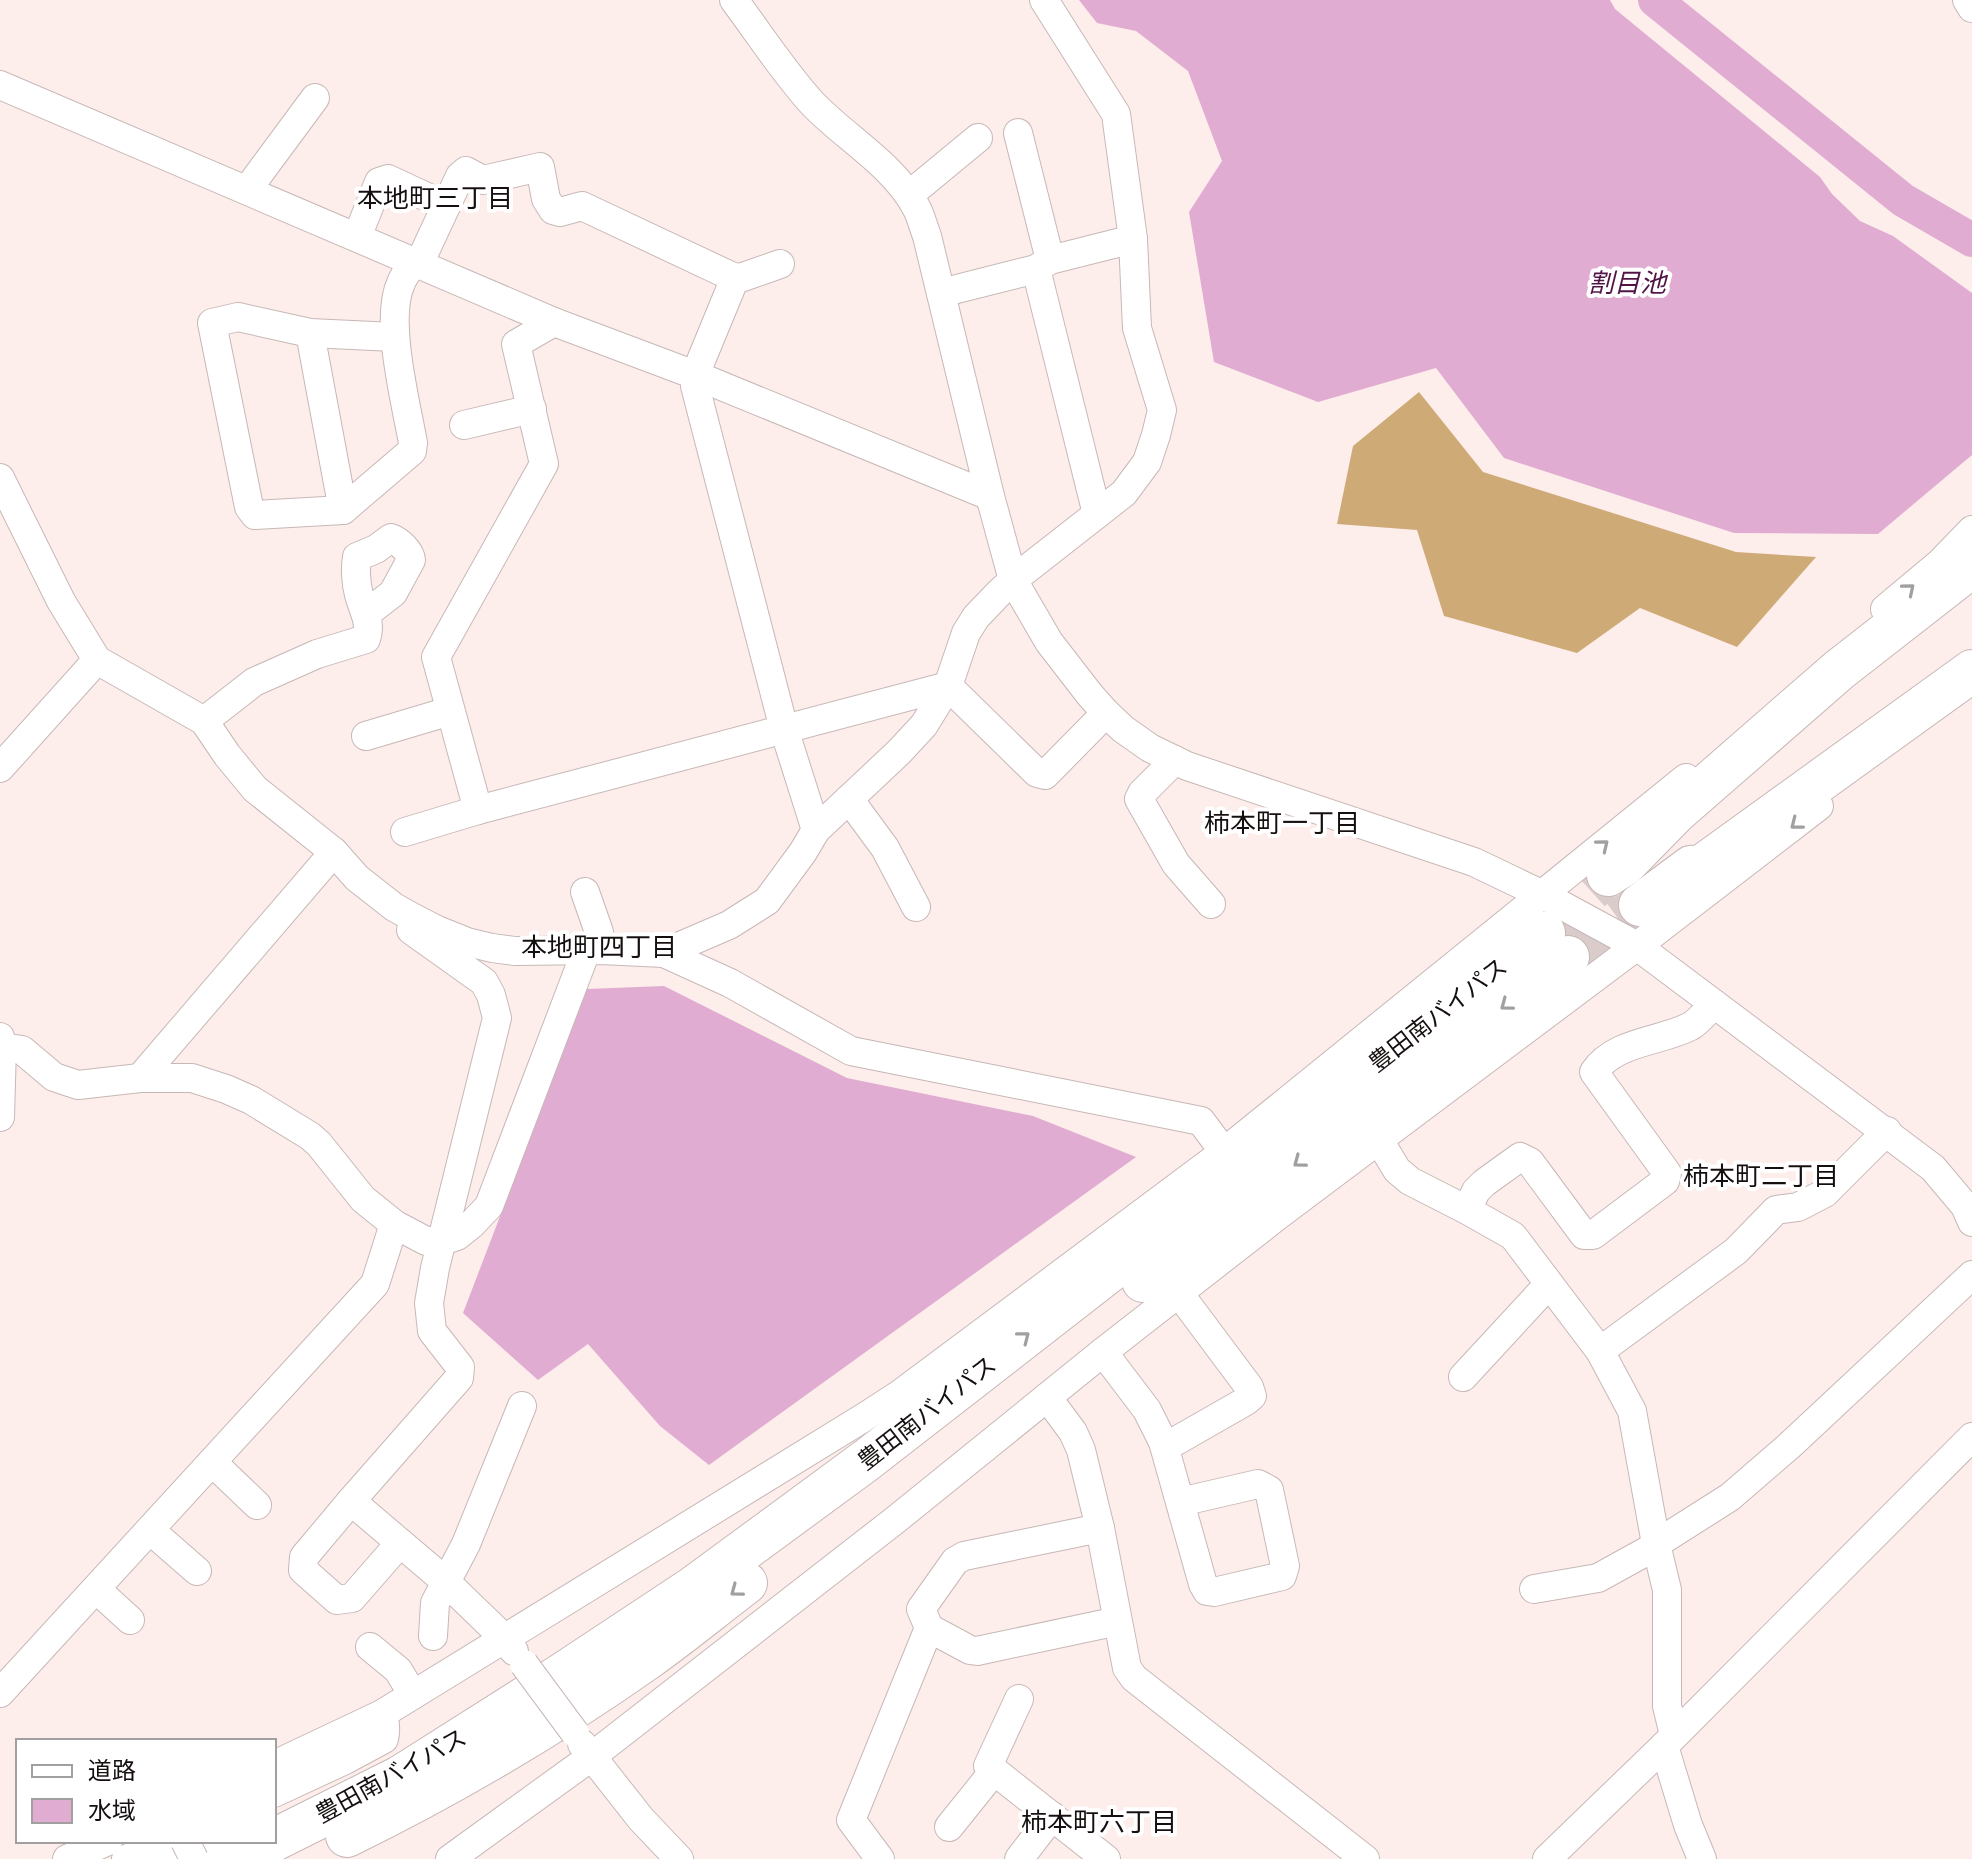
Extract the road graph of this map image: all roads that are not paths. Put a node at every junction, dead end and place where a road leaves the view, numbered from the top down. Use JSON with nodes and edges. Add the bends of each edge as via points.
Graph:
{"nodes":[{"id":1,"x":734,"y":0,"type":"edge"},
{"id":2,"x":1044,"y":0,"type":"edge"},
{"id":3,"x":1967,"y":0,"type":"edge"},
{"id":4,"x":1972,"y":8,"type":"edge"},
{"id":5,"x":0,"y":85,"type":"edge"},
{"id":6,"x":315,"y":98,"type":"dead end"},
{"id":7,"x":1018,"y":133,"type":"dead end"},
{"id":8,"x":978,"y":138,"type":"dead end"},
{"id":9,"x":247,"y":190,"type":"junction"},
{"id":10,"x":909,"y":195,"type":"junction"},
{"id":11,"x":446,"y":206,"type":"junction"},
{"id":12,"x":357,"y":237,"type":"junction"},
{"id":13,"x":1133,"y":239,"type":"junction"},
{"id":14,"x":417,"y":263,"type":"junction"},
{"id":15,"x":780,"y":264,"type":"dead end"},
{"id":16,"x":1043,"y":265,"type":"junction"},
{"id":17,"x":735,"y":278,"type":"junction"},
{"id":18,"x":941,"y":293,"type":"junction"},
{"id":19,"x":554,"y":322,"type":"junction"},
{"id":20,"x":310,"y":333,"type":"junction"},
{"id":21,"x":394,"y":337,"type":"junction"},
{"id":22,"x":695,"y":375,"type":"junction"},
{"id":23,"x":532,"y":409,"type":"junction"},
{"id":24,"x":464,"y":425,"type":"dead end"},
{"id":25,"x":0,"y":478,"type":"edge"},
{"id":26,"x":990,"y":496,"type":"junction"},
{"id":27,"x":343,"y":510,"type":"junction"},
{"id":28,"x":1097,"y":514,"type":"junction"},
{"id":29,"x":1972,"y":530,"type":"edge"},
{"id":30,"x":1972,"y":566,"type":"edge"},
{"id":31,"x":1013,"y":580,"type":"junction"},
{"id":32,"x":366,"y":614,"type":"dead end"},
{"id":33,"x":97,"y":660,"type":"junction"},
{"id":34,"x":1972,"y":671,"type":"edge"},
{"id":35,"x":948,"y":686,"type":"junction"},
{"id":36,"x":1972,"y":696,"type":"edge"},
{"id":37,"x":450,"y":711,"type":"junction"},
{"id":38,"x":1106,"y":713,"type":"junction"},
{"id":39,"x":204,"y":721,"type":"junction"},
{"id":40,"x":784,"y":729,"type":"junction"},
{"id":41,"x":366,"y":736,"type":"dead end"},
{"id":42,"x":1175,"y":760,"type":"junction"},
{"id":43,"x":0,"y":768,"type":"edge"},
{"id":44,"x":849,"y":799,"type":"junction"},
{"id":45,"x":478,"y":810,"type":"junction"},
{"id":46,"x":816,"y":830,"type":"junction"},
{"id":47,"x":405,"y":832,"type":"dead end"},
{"id":48,"x":334,"y":852,"type":"junction"},
{"id":49,"x":1616,"y":869,"type":"tunnel mouth"},
{"id":50,"x":374,"y":891,"type":"junction"},
{"id":51,"x":585,"y":892,"type":"dead end"},
{"id":52,"x":1211,"y":904,"type":"dead end"},
{"id":53,"x":1640,"y":905,"type":"tunnel mouth"},
{"id":54,"x":916,"y":907,"type":"dead end"},
{"id":55,"x":1552,"y":928,"type":"junction"},
{"id":56,"x":1637,"y":946,"type":"junction"},
{"id":57,"x":594,"y":950,"type":"junction"},
{"id":58,"x":664,"y":953,"type":"junction"},
{"id":59,"x":1714,"y":1004,"type":"junction"},
{"id":60,"x":1,"y":1042,"type":"edge"},
{"id":61,"x":140,"y":1078,"type":"junction"},
{"id":62,"x":0,"y":1117,"type":"edge"},
{"id":63,"x":1887,"y":1131,"type":"junction"},
{"id":64,"x":1379,"y":1140,"type":"junction"},
{"id":65,"x":1224,"y":1152,"type":"junction"},
{"id":66,"x":1467,"y":1210,"type":"junction"},
{"id":67,"x":1972,"y":1222,"type":"edge"},
{"id":68,"x":394,"y":1224,"type":"junction"},
{"id":69,"x":442,"y":1241,"type":"junction"},
{"id":70,"x":1972,"y":1275,"type":"edge"},
{"id":71,"x":1548,"y":1285,"type":"junction"},
{"id":72,"x":1178,"y":1292,"type":"junction"},
{"id":73,"x":1600,"y":1351,"type":"junction"},
{"id":74,"x":1103,"y":1352,"type":"junction"},
{"id":75,"x":1463,"y":1377,"type":"dead end"},
{"id":76,"x":1047,"y":1397,"type":"junction"},
{"id":77,"x":522,"y":1406,"type":"dead end"},
{"id":78,"x":1972,"y":1437,"type":"edge"},
{"id":79,"x":1163,"y":1442,"type":"junction"},
{"id":80,"x":212,"y":1462,"type":"junction"},
{"id":81,"x":351,"y":1501,"type":"junction"},
{"id":82,"x":1180,"y":1502,"type":"dead end"},
{"id":83,"x":257,"y":1505,"type":"dead end"},
{"id":84,"x":1100,"y":1528,"type":"junction"},
{"id":85,"x":150,"y":1530,"type":"junction"},
{"id":86,"x":400,"y":1543,"type":"junction"},
{"id":87,"x":1656,"y":1545,"type":"junction"},
{"id":88,"x":197,"y":1571,"type":"dead end"},
{"id":89,"x":447,"y":1583,"type":"junction"},
{"id":90,"x":694,"y":1587,"type":"junction"},
{"id":91,"x":96,"y":1589,"type":"junction"},
{"id":92,"x":1534,"y":1589,"type":"dead end"},
{"id":93,"x":130,"y":1620,"type":"dead end"},
{"id":94,"x":1118,"y":1621,"type":"junction"},
{"id":95,"x":929,"y":1628,"type":"junction"},
{"id":96,"x":433,"y":1636,"type":"dead end"},
{"id":97,"x":504,"y":1638,"type":"junction"},
{"id":98,"x":370,"y":1647,"type":"dead end"},
{"id":99,"x":649,"y":1657,"type":"junction"},
{"id":100,"x":0,"y":1693,"type":"edge"},
{"id":101,"x":413,"y":1695,"type":"junction"},
{"id":102,"x":1019,"y":1699,"type":"dead end"},
{"id":103,"x":382,"y":1714,"type":"junction"},
{"id":104,"x":1669,"y":1741,"type":"junction"},
{"id":105,"x":591,"y":1757,"type":"junction"},
{"id":106,"x":276,"y":1764,"type":"edge"},
{"id":107,"x":994,"y":1771,"type":"junction"},
{"id":108,"x":276,"y":1792,"type":"edge"},
{"id":109,"x":276,"y":1811,"type":"edge"},
{"id":110,"x":1052,"y":1816,"type":"junction"},
{"id":111,"x":949,"y":1827,"type":"dead end"},
{"id":112,"x":276,"y":1839,"type":"edge"},
{"id":113,"x":103,"y":1843,"type":"edge"},
{"id":114,"x":162,"y":1843,"type":"edge"},
{"id":115,"x":208,"y":1843,"type":"edge"},
{"id":116,"x":269,"y":1843,"type":"edge"},
{"id":117,"x":67,"y":1859,"type":"edge"},
{"id":118,"x":126,"y":1859,"type":"edge"},
{"id":119,"x":167,"y":1859,"type":"edge"},
{"id":120,"x":236,"y":1859,"type":"edge"},
{"id":121,"x":300,"y":1859,"type":"edge"},
{"id":122,"x":365,"y":1859,"type":"edge"},
{"id":123,"x":450,"y":1859,"type":"edge"},
{"id":124,"x":679,"y":1859,"type":"edge"},
{"id":125,"x":880,"y":1859,"type":"edge"},
{"id":126,"x":1019,"y":1859,"type":"edge"},
{"id":127,"x":1106,"y":1859,"type":"edge"},
{"id":128,"x":1365,"y":1859,"type":"edge"},
{"id":129,"x":1547,"y":1859,"type":"edge"},
{"id":130,"x":1702,"y":1859,"type":"edge"}],
"edges":[{"from":1,"to":10,"type":"street","via":[[814,105]]},
{"from":2,"to":13,"type":"street","via":[[1116,114]]},
{"from":3,"to":4,"type":"street"},
{"from":5,"to":9,"type":"street"},
{"from":6,"to":9,"type":"street"},
{"from":7,"to":16,"type":"street"},
{"from":8,"to":10,"type":"street"},
{"from":9,"to":12,"type":"street"},
{"from":10,"to":18,"type":"street","via":[[927,236]]},
{"from":11,"to":12,"type":"street","via":[[388,179],[379,182]]},
{"from":11,"to":14,"type":"street"},
{"from":11,"to":17,"type":"street","via":[[466,171],[483,180],[540,167],[553,210],[582,206]]},
{"from":12,"to":14,"type":"street"},
{"from":13,"to":16,"type":"street"},
{"from":13,"to":28,"type":"street","via":[[1137,328],[1162,410],[1147,462],[1124,493]]},
{"from":14,"to":19,"type":"street"},
{"from":14,"to":21,"type":"street","via":[[400,283]]},
{"from":15,"to":17,"type":"street"},
{"from":16,"to":18,"type":"street"},
{"from":16,"to":28,"type":"street"},
{"from":17,"to":22,"type":"street"},
{"from":18,"to":26,"type":"street"},
{"from":19,"to":22,"type":"street"},
{"from":19,"to":23,"type":"street","via":[[516,344]]},
{"from":20,"to":21,"type":"street"},
{"from":20,"to":27,"type":"street"},
{"from":20,"to":27,"type":"street","via":[[238,317],[212,323],[249,507],[255,515]]},
{"from":21,"to":27,"type":"street","via":[[412,451]]},
{"from":22,"to":26,"type":"street"},
{"from":22,"to":40,"type":"street"},
{"from":23,"to":24,"type":"street"},
{"from":23,"to":37,"type":"street","via":[[544,464],[436,657]]},
{"from":25,"to":33,"type":"street","via":[[61,601]]},
{"from":26,"to":31,"type":"street"},
{"from":28,"to":31,"type":"street"},
{"from":55,"to":29,"type":"street","one_way":true,"via":[[1765,714]]},
{"from":30,"to":49,"type":"highway","via":[[1839,670]]},
{"from":31,"to":35,"type":"street","via":[[966,633]]},
{"from":31,"to":38,"type":"street","via":[[1049,642]]},
{"from":32,"to":39,"type":"street","via":[[366,639],[254,682]]},
{"from":33,"to":39,"type":"street"},
{"from":33,"to":43,"type":"street"},
{"from":34,"to":53,"type":"highway"},
{"from":35,"to":38,"type":"street","via":[[1045,775]]},
{"from":35,"to":40,"type":"street"},
{"from":35,"to":44,"type":"street","via":[[924,725]]},
{"from":36,"to":56,"type":"street","one_way":true,"via":[[1850,782]]},
{"from":37,"to":41,"type":"street"},
{"from":37,"to":45,"type":"street"},
{"from":38,"to":42,"type":"street","via":[[1150,748]]},
{"from":39,"to":48,"type":"street","via":[[255,789]]},
{"from":40,"to":45,"type":"street"},
{"from":40,"to":46,"type":"street"},
{"from":42,"to":52,"type":"street","via":[[1139,799],[1176,864]]},
{"from":42,"to":55,"type":"street","via":[[1474,862]]},
{"from":44,"to":46,"type":"street"},
{"from":44,"to":54,"type":"street","via":[[885,848]]},
{"from":45,"to":47,"type":"street"},
{"from":46,"to":58,"type":"street","via":[[767,901],[729,925]]},
{"from":48,"to":50,"type":"street"},
{"from":48,"to":61,"type":"street"},
{"from":50,"to":57,"type":"street","via":[[410,916],[467,942],[515,951]]},
{"from":50,"to":69,"type":"street","via":[[380,908],[484,982],[495,1007],[494,1032]]},
{"from":51,"to":57,"type":"street","via":[[599,932]]},
{"from":55,"to":56,"type":"street"},
{"from":55,"to":65,"type":"street"},
{"from":90,"to":55,"type":"highway","name":"豊田南バイパス","one_way":true,"via":[[868,1459]]},
{"from":55,"to":99,"type":"highway","name":"豊田南バイパス","one_way":true},
{"from":56,"to":59,"type":"street"},
{"from":56,"to":64,"type":"street"},
{"from":57,"to":58,"type":"street"},
{"from":57,"to":69,"type":"street","via":[[489,1206],[457,1236]]},
{"from":58,"to":65,"type":"street","via":[[730,983],[851,1051],[1201,1121]]},
{"from":59,"to":63,"type":"street"},
{"from":59,"to":66,"type":"street","via":[[1691,1025],[1625,1049],[1594,1072],[1667,1173],[1665,1181],[1593,1235],[1584,1235],[1530,1162],[1520,1157],[1484,1183]]},
{"from":60,"to":61,"type":"street","via":[[22,1050],[54,1077],[78,1085]]},
{"from":60,"to":62,"type":"street"},
{"from":61,"to":68,"type":"street","via":[[192,1078],[251,1100],[310,1136],[363,1199]]},
{"from":63,"to":67,"type":"street","via":[[1933,1168]]},
{"from":63,"to":73,"type":"street","via":[[1825,1193],[1798,1207],[1776,1210],[1736,1251]]},
{"from":64,"to":66,"type":"street","via":[[1410,1181]]},
{"from":64,"to":72,"type":"street"},
{"from":65,"to":97,"type":"street","via":[[900,1394]]},
{"from":66,"to":71,"type":"street","via":[[1513,1236]]},
{"from":68,"to":69,"type":"street","via":[[426,1241]]},
{"from":68,"to":80,"type":"street","via":[[375,1284]]},
{"from":69,"to":81,"type":"street","via":[[429,1303],[432,1331],[460,1367],[459,1378]]},
{"from":70,"to":87,"type":"street","via":[[1730,1497]]},
{"from":71,"to":73,"type":"street"},
{"from":71,"to":75,"type":"street"},
{"from":72,"to":74,"type":"street"},
{"from":72,"to":79,"type":"street","via":[[1252,1396],[1176,1441]]},
{"from":73,"to":87,"type":"street","via":[[1632,1411]]},
{"from":74,"to":76,"type":"street"},
{"from":74,"to":79,"type":"street","via":[[1147,1410]]},
{"from":76,"to":84,"type":"street","via":[[1081,1450]]},
{"from":76,"to":105,"type":"street"},
{"from":77,"to":89,"type":"street"},
{"from":78,"to":104,"type":"street"},
{"from":79,"to":82,"type":"street"},
{"from":80,"to":83,"type":"street"},
{"from":80,"to":85,"type":"street"},
{"from":81,"to":86,"type":"street"},
{"from":81,"to":86,"type":"street","via":[[304,1557],[303,1570],[337,1600],[352,1598]]},
{"from":84,"to":94,"type":"street"},
{"from":84,"to":95,"type":"street","via":[[955,1561],[921,1609]]},
{"from":85,"to":88,"type":"street"},
{"from":85,"to":91,"type":"street"},
{"from":86,"to":89,"type":"street"},
{"from":87,"to":92,"type":"street","via":[[1598,1578]]},
{"from":87,"to":104,"type":"street","via":[[1667,1590]]},
{"from":89,"to":96,"type":"street","via":[[435,1603]]},
{"from":89,"to":97,"type":"street"},
{"from":90,"to":109,"type":"highway","via":[[665,1589],[468,1715]]},
{"from":90,"to":112,"type":"highway","name":"豊田南バイパス","via":[[400,1777]]},
{"from":91,"to":93,"type":"street"},
{"from":91,"to":100,"type":"street"},
{"from":94,"to":95,"type":"street","via":[[977,1651]]},
{"from":94,"to":128,"type":"street","via":[[1127,1668],[1134,1678]]},
{"from":95,"to":125,"type":"street","via":[[851,1820]]},
{"from":97,"to":101,"type":"street"},
{"from":97,"to":105,"type":"street","bridge":true},
{"from":98,"to":101,"type":"street","via":[[398,1670]]},
{"from":99,"to":121,"type":"highway","name":"豊田南バイパス","via":[[411,1805]]},
{"from":99,"to":122,"type":"highway","via":[[546,1743]]},
{"from":101,"to":103,"type":"street"},
{"from":102,"to":107,"type":"street","via":[[988,1766]]},
{"from":103,"to":106,"type":"street"},
{"from":103,"to":108,"type":"street","via":[[384,1739]]},
{"from":104,"to":129,"type":"street"},
{"from":104,"to":130,"type":"street","via":[[1688,1825]]},
{"from":105,"to":123,"type":"street"},
{"from":105,"to":124,"type":"street"},
{"from":107,"to":110,"type":"street"},
{"from":107,"to":111,"type":"street"},
{"from":110,"to":126,"type":"street"},
{"from":110,"to":127,"type":"street"},
{"from":113,"to":117,"type":"street"},
{"from":114,"to":118,"type":"street"},
{"from":115,"to":119,"type":"highway"},
{"from":116,"to":120,"type":"highway","name":"豊田南バイパス"}]}
